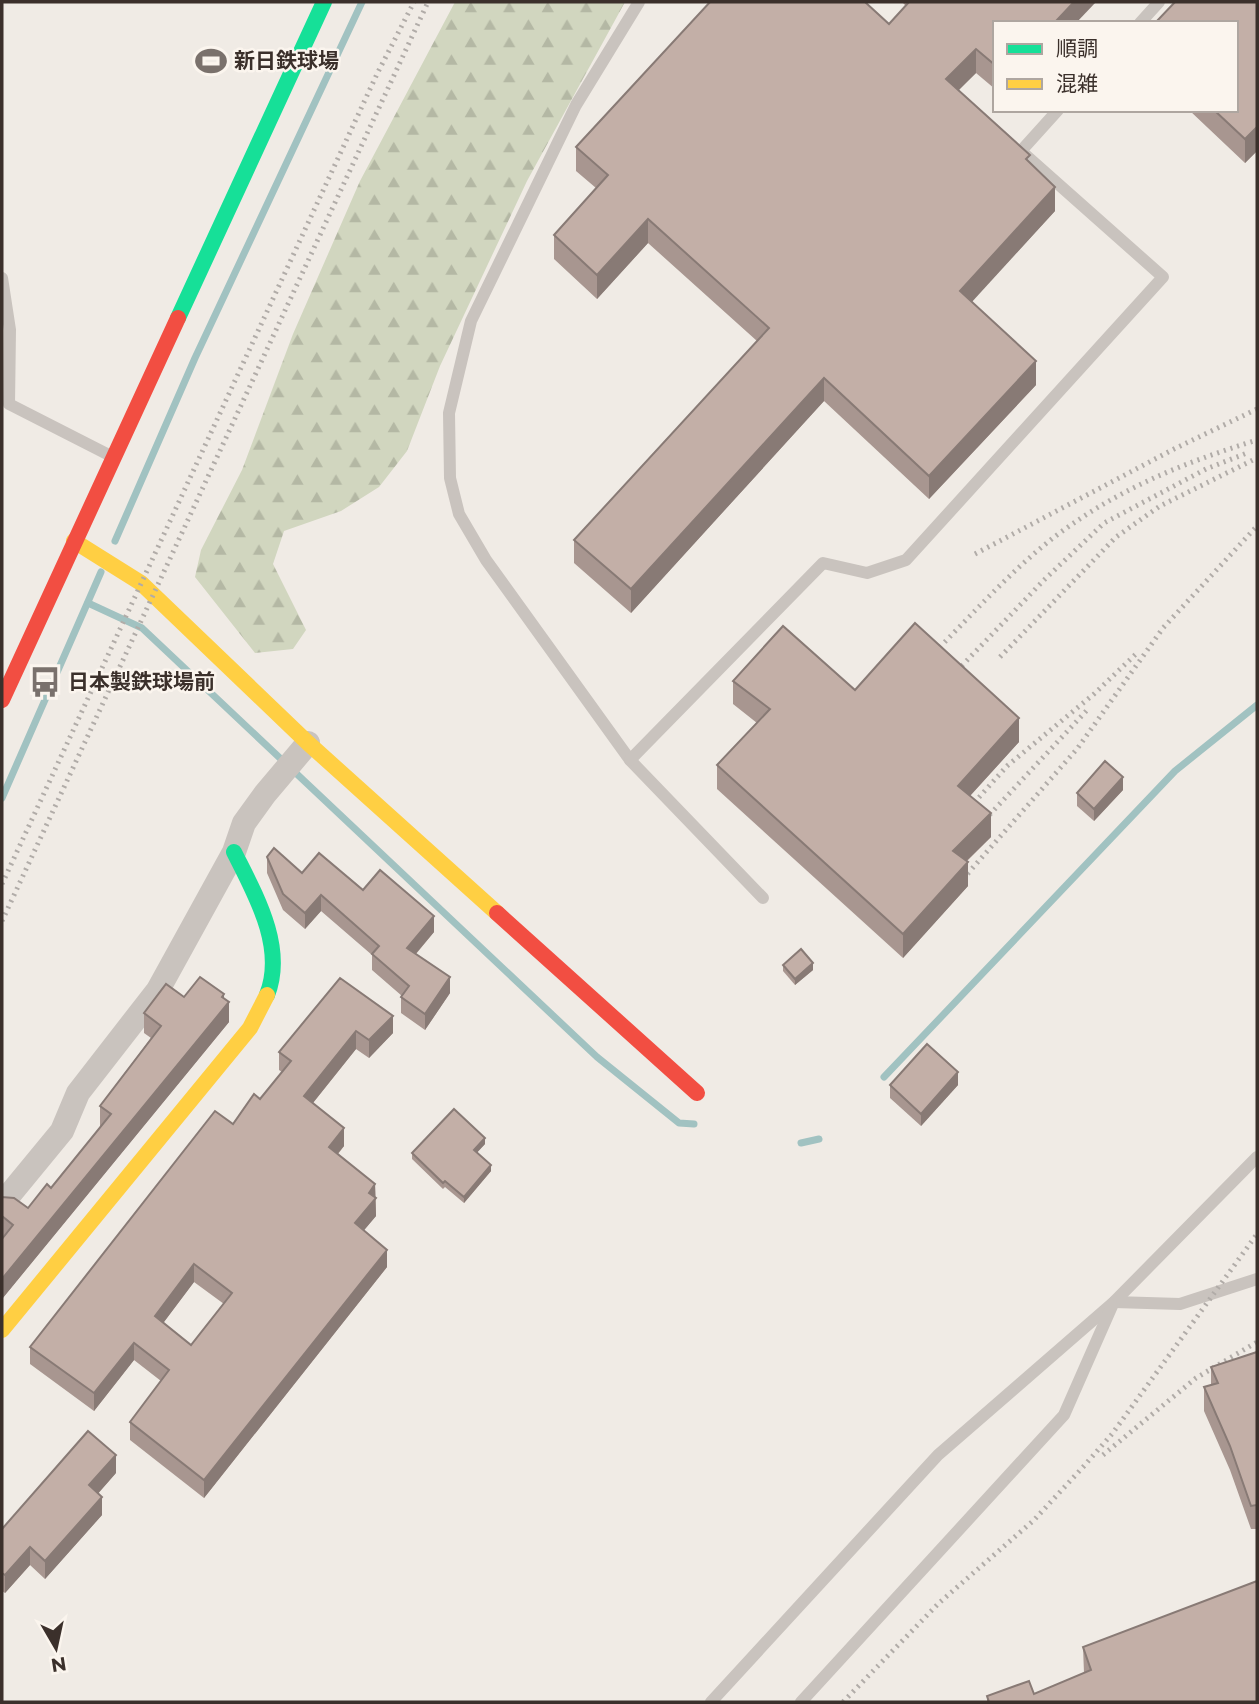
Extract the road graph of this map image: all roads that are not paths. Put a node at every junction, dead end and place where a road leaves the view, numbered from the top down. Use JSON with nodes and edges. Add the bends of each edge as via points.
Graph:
{"nodes":[{"id":1,"x":302,"y":2,"type":"edge"},
{"id":2,"x":639,"y":2,"type":"edge"},
{"id":3,"x":1159,"y":2,"type":"edge"},
{"id":4,"x":322,"y":6,"type":"edge"},
{"id":5,"x":1142,"y":21,"type":"edge"},
{"id":6,"x":1056,"y":112,"type":"edge"},
{"id":7,"x":2,"y":278,"type":"edge"},
{"id":8,"x":113,"y":458,"type":"junction"},
{"id":9,"x":74,"y":541,"type":"junction"},
{"id":10,"x":2,"y":701,"type":"edge"},
{"id":11,"x":295,"y":758,"type":"junction"},
{"id":12,"x":631,"y":760,"type":"junction"},
{"id":13,"x":234,"y":852,"type":"junction"},
{"id":14,"x":763,"y":898,"type":"dead end"},
{"id":15,"x":697,"y":1093,"type":"dead end"},
{"id":16,"x":1257,"y":1157,"type":"edge"},
{"id":17,"x":2,"y":1204,"type":"edge"},
{"id":18,"x":1257,"y":1279,"type":"edge"},
{"id":19,"x":1114,"y":1303,"type":"junction"},
{"id":20,"x":2,"y":1330,"type":"edge"},
{"id":21,"x":711,"y":1702,"type":"edge"},
{"id":22,"x":801,"y":1702,"type":"edge"}],
"edges":[{"from":1,"to":4,"type":"street"},
{"from":2,"to":12,"type":"lane","via":[[576,105],[488,284],[471,321],[449,413],[450,478],[459,514],[486,560]]},
{"from":3,"to":5,"type":"lane"},
{"from":4,"to":8,"type":"street"},
{"from":6,"to":12,"type":"lane","via":[[1021,150],[1163,277],[906,560],[867,573],[823,563]]},
{"from":7,"to":8,"type":"lane","via":[[10,330],[9,404]]},
{"from":8,"to":9,"type":"street"},
{"from":9,"to":10,"type":"street"},
{"from":9,"to":11,"type":"street","via":[[141,583]]},
{"from":11,"to":13,"type":"street","via":[[244,823]]},
{"from":11,"to":15,"type":"street"},
{"from":12,"to":14,"type":"lane"},
{"from":13,"to":17,"type":"street","via":[[158,990],[78,1093],[62,1131]]},
{"from":13,"to":20,"type":"street","via":[[268,927],[273,961],[270,989],[250,1028]]},
{"from":16,"to":19,"type":"lane"},
{"from":18,"to":19,"type":"lane","via":[[1181,1304]]},
{"from":19,"to":21,"type":"lane","via":[[938,1455]]},
{"from":19,"to":22,"type":"lane","via":[[1064,1415]]}]}
